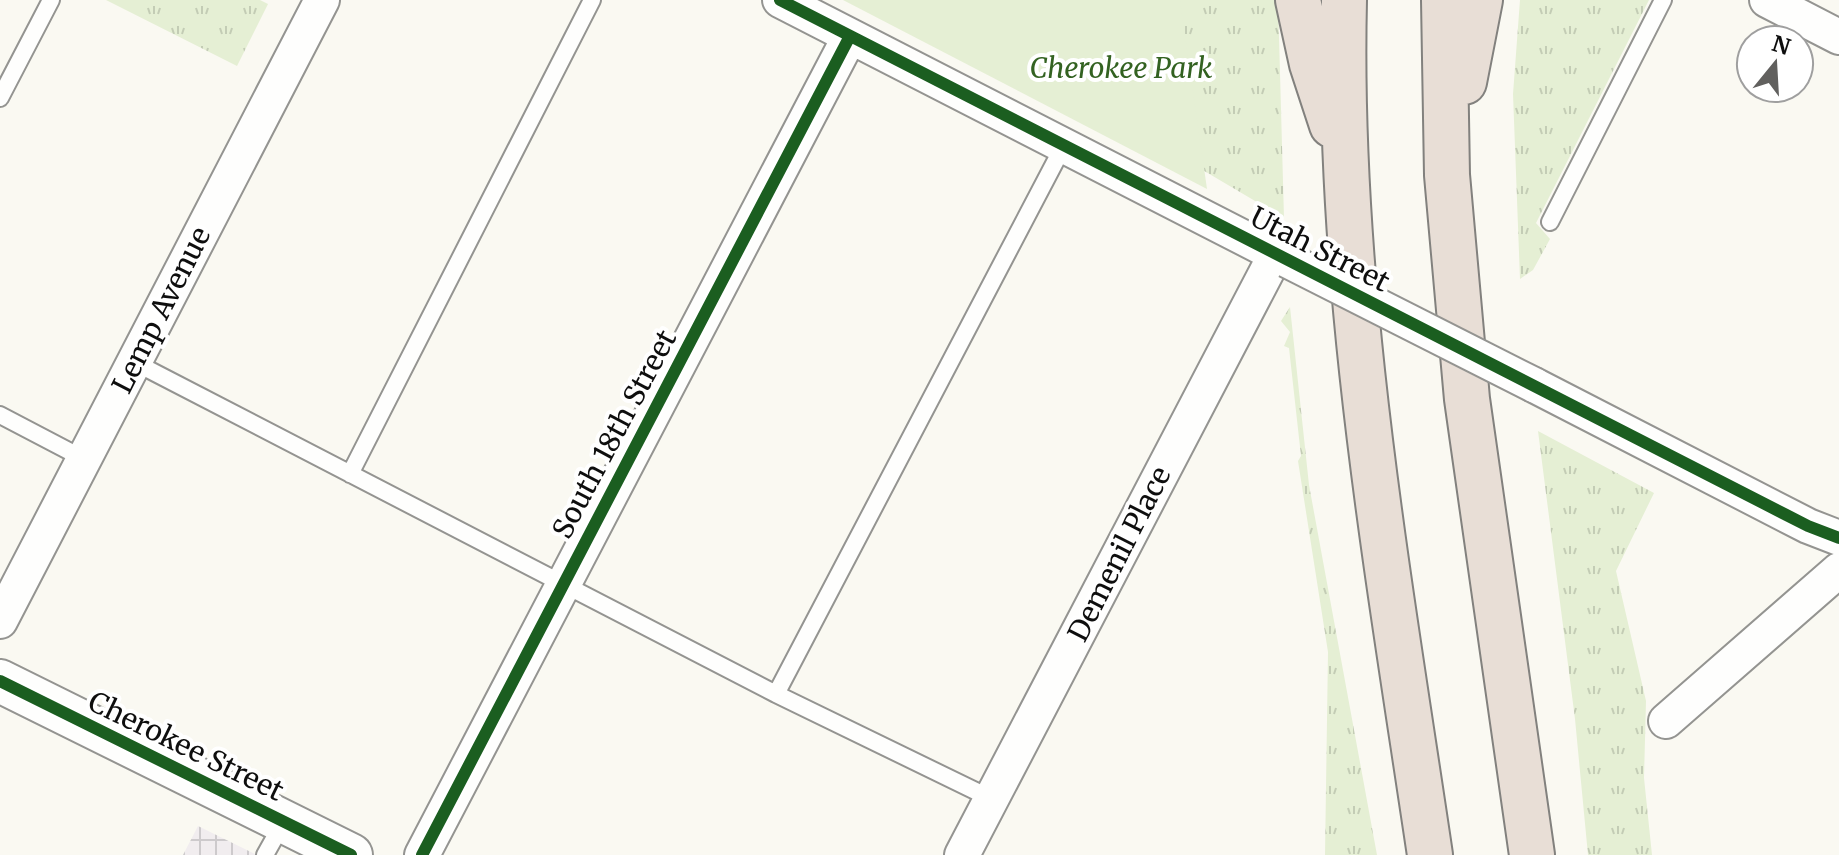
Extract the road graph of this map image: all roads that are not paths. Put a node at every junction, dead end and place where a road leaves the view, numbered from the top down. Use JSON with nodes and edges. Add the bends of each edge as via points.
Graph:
{"nodes":[{"id":1,"x":51,"y":0,"type":"edge"},
{"id":2,"x":322,"y":0,"type":"edge"},
{"id":3,"x":592,"y":0,"type":"edge"},
{"id":4,"x":780,"y":0,"type":"edge"},
{"id":5,"x":1298,"y":0,"type":"edge"},
{"id":6,"x":1344,"y":0,"type":"edge"},
{"id":7,"x":1444,"y":0,"type":"edge"},
{"id":8,"x":1480,"y":0,"type":"edge"},
{"id":9,"x":1663,"y":0,"type":"edge"},
{"id":10,"x":1767,"y":0,"type":"edge"},
{"id":11,"x":850,"y":36,"type":"junction"},
{"id":12,"x":1839,"y":37,"type":"edge"},
{"id":13,"x":0,"y":98,"type":"edge"},
{"id":14,"x":1064,"y":145,"type":"junction"},
{"id":15,"x":1345,"y":155,"type":"junction"},
{"id":16,"x":1447,"y":175,"type":"junction"},
{"id":17,"x":1550,"y":222,"type":"dead end"},
{"id":18,"x":1282,"y":257,"type":"junction"},
{"id":19,"x":134,"y":362,"type":"junction"},
{"id":20,"x":0,"y":415,"type":"edge"},
{"id":21,"x":84,"y":459,"type":"junction"},
{"id":22,"x":350,"y":474,"type":"junction"},
{"id":23,"x":1839,"y":538,"type":"edge"},
{"id":24,"x":1839,"y":570,"type":"edge"},
{"id":25,"x":563,"y":584,"type":"junction"},
{"id":26,"x":0,"y":621,"type":"edge"},
{"id":27,"x":0,"y":681,"type":"edge"},
{"id":28,"x":776,"y":694,"type":"junction"},
{"id":29,"x":1666,"y":721,"type":"dead end"},
{"id":30,"x":992,"y":799,"type":"junction"},
{"id":31,"x":275,"y":838,"type":"edge"},
{"id":32,"x":351,"y":855,"type":"edge"},
{"id":33,"x":422,"y":855,"type":"edge"},
{"id":34,"x":962,"y":855,"type":"edge"},
{"id":35,"x":1430,"y":855,"type":"edge"},
{"id":36,"x":1532,"y":855,"type":"edge"}],
"edges":[{"from":1,"to":13,"type":"lane"},
{"from":2,"to":19,"type":"street","name":"Lemp Avenue"},
{"from":3,"to":22,"type":"lane"},
{"from":4,"to":11,"type":"street","name":"Utah Street"},
{"from":5,"to":15,"type":"highway","via":[[1312,64]]},
{"from":6,"to":15,"type":"highway"},
{"from":7,"to":16,"type":"highway"},
{"from":8,"to":16,"type":"highway"},
{"from":9,"to":17,"type":"lane"},
{"from":10,"to":12,"type":"street"},
{"from":11,"to":14,"type":"street","name":"Utah Street"},
{"from":11,"to":25,"type":"street","name":"South 18th Street"},
{"from":14,"to":18,"type":"street","name":"Utah Street"},
{"from":14,"to":28,"type":"lane"},
{"from":15,"to":35,"type":"highway","via":[[1366,414]]},
{"from":16,"to":36,"type":"highway","via":[[1469,413]]},
{"from":18,"to":23,"type":"street","name":"Utah Street","bridge":true},
{"from":18,"to":30,"type":"street","name":"Demenil Place"},
{"from":19,"to":21,"type":"street","name":"Lemp Avenue"},
{"from":19,"to":22,"type":"lane"},
{"from":20,"to":21,"type":"lane"},
{"from":21,"to":26,"type":"street","name":"Lemp Avenue"},
{"from":22,"to":25,"type":"lane"},
{"from":24,"to":29,"type":"street"},
{"from":25,"to":28,"type":"lane"},
{"from":25,"to":33,"type":"street","name":"South 18th Street"},
{"from":27,"to":31,"type":"street","name":"Cherokee Street"},
{"from":28,"to":30,"type":"lane"},
{"from":30,"to":34,"type":"street","name":"Demenil Place"},
{"from":31,"to":32,"type":"street","name":"Cherokee Street"}]}
